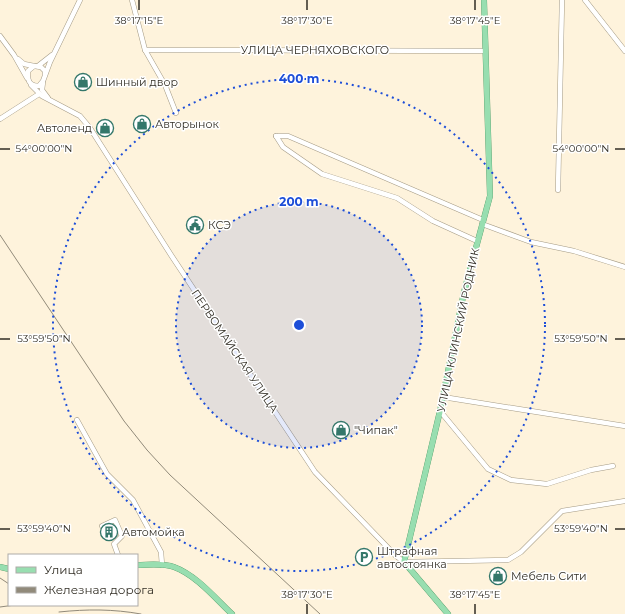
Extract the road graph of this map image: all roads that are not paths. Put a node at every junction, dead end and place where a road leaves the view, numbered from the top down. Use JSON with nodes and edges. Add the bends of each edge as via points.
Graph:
{"nodes":[{"id":1,"x":80,"y":0,"type":"edge"},
{"id":2,"x":132,"y":0,"type":"edge"},
{"id":3,"x":484,"y":0,"type":"edge"},
{"id":4,"x":562,"y":0,"type":"edge"},
{"id":5,"x":584,"y":0,"type":"edge"},
{"id":6,"x":1,"y":38,"type":"edge"},
{"id":7,"x":145,"y":50,"type":"junction"},
{"id":8,"x":485,"y":51,"type":"junction"},
{"id":9,"x":625,"y":52,"type":"edge"},
{"id":10,"x":55,"y":53,"type":"junction"},
{"id":11,"x":14,"y":55,"type":"junction"},
{"id":12,"x":36,"y":66,"type":"junction"},
{"id":13,"x":45,"y":75,"type":"junction"},
{"id":14,"x":43,"y":81,"type":"junction"},
{"id":15,"x":30,"y":82,"type":"junction"},
{"id":16,"x":39,"y":94,"type":"junction"},
{"id":17,"x":56,"y":103,"type":"junction"},
{"id":18,"x":176,"y":113,"type":"dead end"},
{"id":19,"x":0,"y":120,"type":"edge"},
{"id":20,"x":558,"y":190,"type":"dead end"},
{"id":21,"x":483,"y":222,"type":"junction"},
{"id":22,"x":478,"y":241,"type":"junction"},
{"id":23,"x":625,"y":267,"type":"edge"},
{"id":24,"x":443,"y":397,"type":"junction"},
{"id":25,"x":440,"y":412,"type":"junction"},
{"id":26,"x":77,"y":420,"type":"dead end"},
{"id":27,"x":625,"y":426,"type":"edge"},
{"id":28,"x":613,"y":466,"type":"dead end"},
{"id":29,"x":625,"y":501,"type":"edge"},
{"id":30,"x":102,"y":526,"type":"dead end"},
{"id":31,"x":118,"y":554,"type":"edge"},
{"id":32,"x":404,"y":562,"type":"junction"},
{"id":33,"x":138,"y":565,"type":"edge"},
{"id":34,"x":162,"y":565,"type":"junction"},
{"id":35,"x":232,"y":614,"type":"edge"},
{"id":36,"x":448,"y":614,"type":"edge"}],
"edges":[{"from":1,"to":10,"type":"street"},
{"from":2,"to":7,"type":"street"},
{"from":3,"to":8,"type":"main road","name":"УЛИЦА КЛИНСКИЙ РОДНИК"},
{"from":4,"to":20,"type":"street"},
{"from":5,"to":9,"type":"street"},
{"from":6,"to":11,"type":"street","name":"ПЕРВОМАЙСКАЯ УЛИЦА"},
{"from":7,"to":8,"type":"street","name":"УЛИЦА ЧЕРНЯХОВСКОГО"},
{"from":7,"to":18,"type":"street","via":[[165,85]]},
{"from":8,"to":21,"type":"main road","name":"УЛИЦА КЛИНСКИЙ РОДНИК","via":[[490,196]]},
{"from":10,"to":12,"type":"street"},
{"from":10,"to":13,"type":"street"},
{"from":11,"to":12,"type":"street","via":[[24,64]]},
{"from":11,"to":15,"type":"street","name":"ПЕРВОМАЙСКАЯ УЛИЦА"},
{"from":12,"to":13,"type":"street","via":[[43,68]]},
{"from":12,"to":15,"type":"street","via":[[28,71]]},
{"from":13,"to":14,"type":"street"},
{"from":14,"to":15,"type":"street","via":[[39,86]]},
{"from":14,"to":17,"type":"street","via":[[43,93]]},
{"from":15,"to":16,"type":"street","name":"ПЕРВОМАЙСКАЯ УЛИЦА"},
{"from":16,"to":17,"type":"street","name":"ПЕРВОМАЙСКАЯ УЛИЦА"},
{"from":16,"to":19,"type":"street"},
{"from":17,"to":32,"type":"street","name":"ПЕРВОМАЙСКАЯ УЛИЦА","via":[[80,116],[90,128],[315,472]]},
{"from":21,"to":22,"type":"main road","name":"УЛИЦА КЛИНСКИЙ РОДНИК"},
{"from":21,"to":22,"type":"street","via":[[288,136],[276,136],[283,147],[322,174],[397,198],[433,221]]},
{"from":21,"to":23,"type":"street","via":[[531,242],[574,251]]},
{"from":22,"to":24,"type":"main road","name":"УЛИЦА КЛИНСКИЙ РОДНИК","via":[[464,292]]},
{"from":24,"to":25,"type":"main road","name":"УЛИЦА КЛИНСКИЙ РОДНИК"},
{"from":24,"to":27,"type":"street"},
{"from":25,"to":28,"type":"street","via":[[488,469],[510,480],[547,484]]},
{"from":25,"to":32,"type":"main road","name":"УЛИЦА КЛИНСКИЙ РОДНИК"},
{"from":26,"to":34,"type":"street","via":[[107,474],[133,500],[161,552]]},
{"from":29,"to":32,"type":"street","via":[[562,511],[521,552],[508,560]]},
{"from":30,"to":31,"type":"street","via":[[115,520],[122,536],[114,544]]},
{"from":32,"to":36,"type":"main road","name":"ПЕРВОМАЙСКАЯ УЛИЦА"},
{"from":33,"to":34,"type":"main road"},
{"from":34,"to":35,"type":"main road","via":[[173,566],[184,572]]}]}
